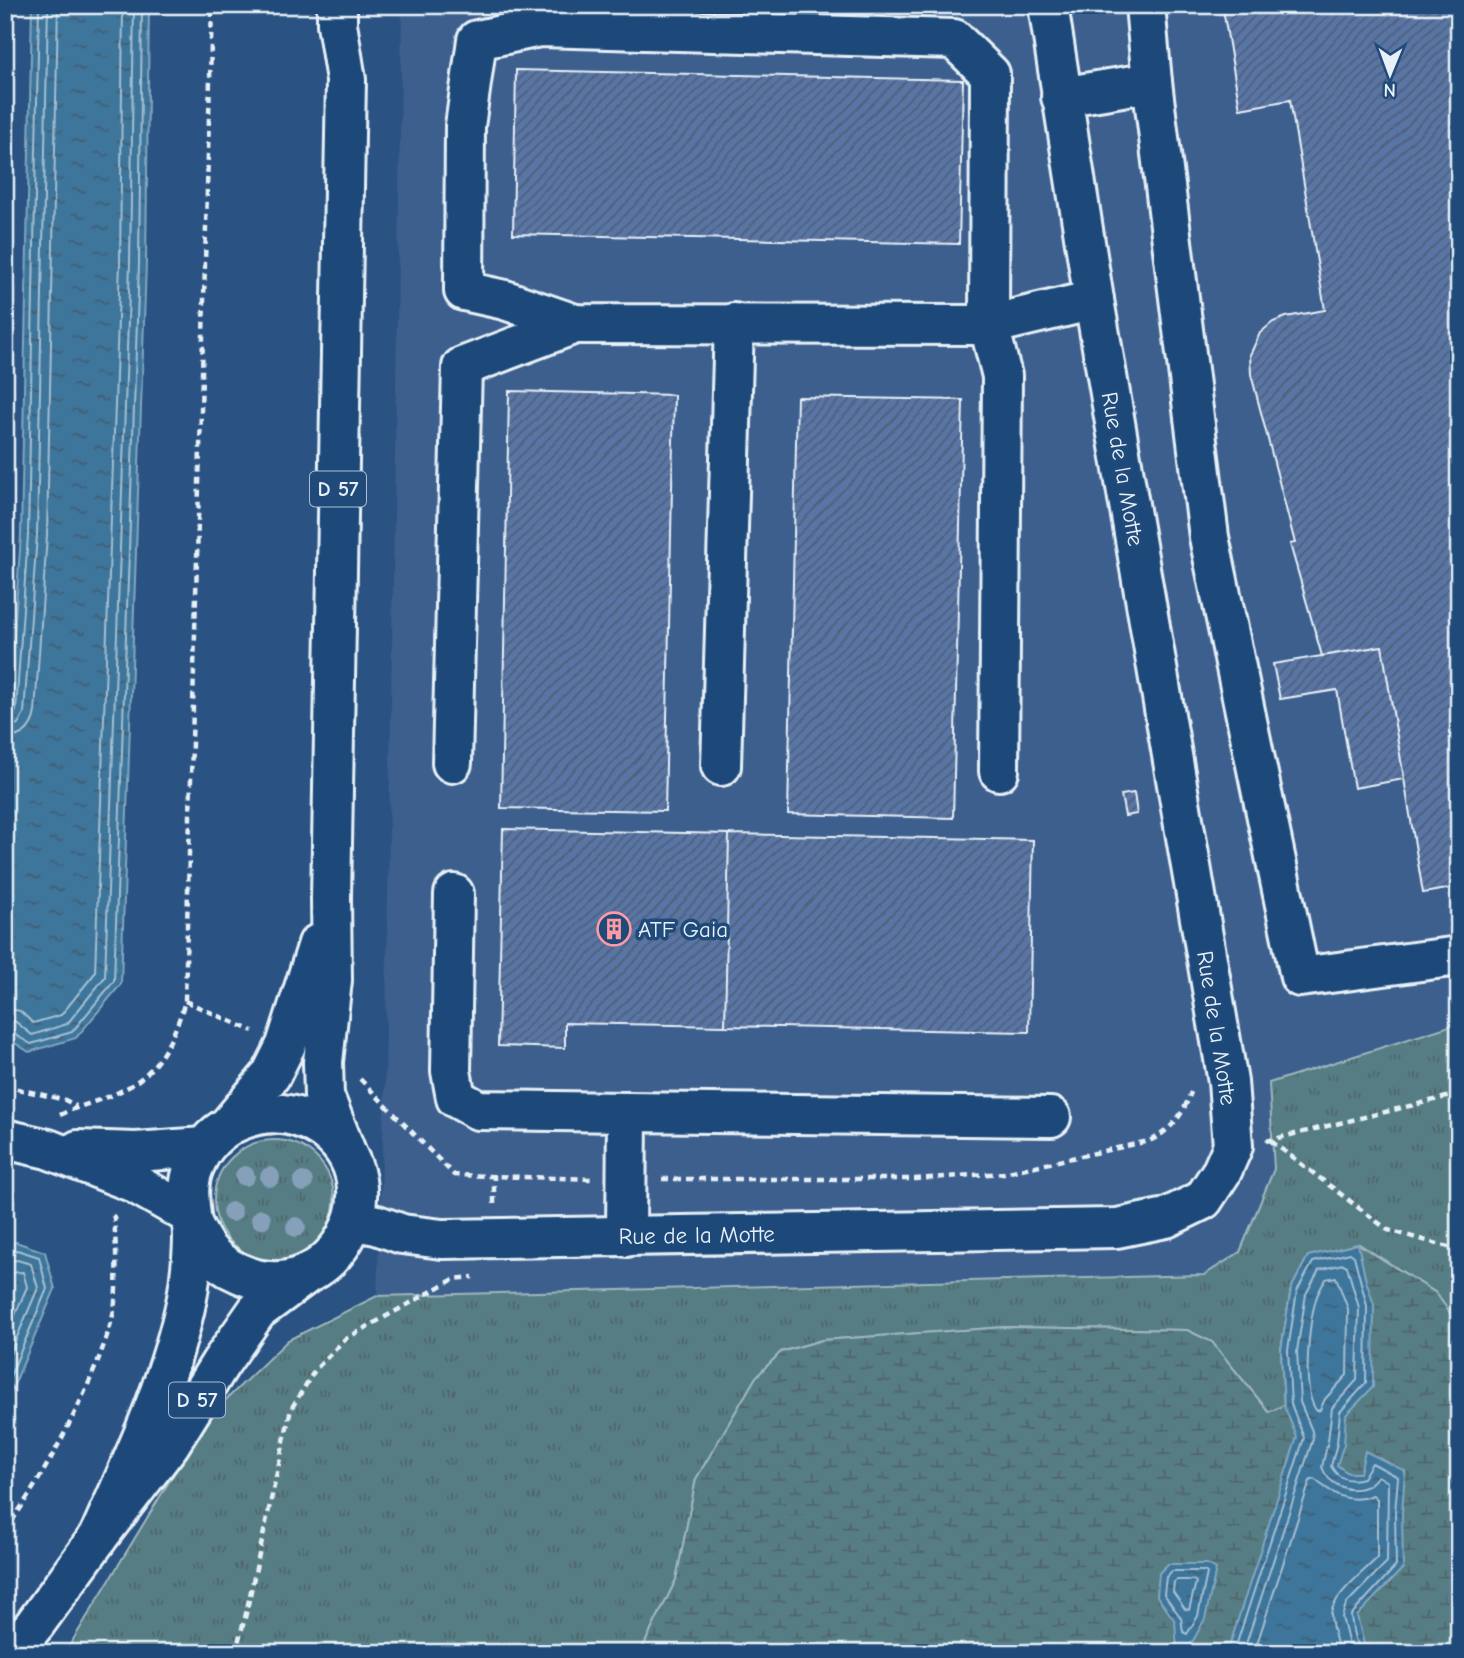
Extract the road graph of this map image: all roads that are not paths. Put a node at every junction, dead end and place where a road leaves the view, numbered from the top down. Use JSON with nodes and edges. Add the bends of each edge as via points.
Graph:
{"nodes":[{"id":1,"x":337,"y":5,"type":"edge"},
{"id":2,"x":359,"y":5,"type":"edge"},
{"id":3,"x":1048,"y":5,"type":"edge"},
{"id":4,"x":1145,"y":5,"type":"edge"},
{"id":5,"x":346,"y":80,"type":"junction"},
{"id":6,"x":1152,"y":82,"type":"junction"},
{"id":7,"x":1061,"y":97,"type":"junction"},
{"id":8,"x":1094,"y":300,"type":"junction"},
{"id":9,"x":734,"y":323,"type":"junction"},
{"id":10,"x":575,"y":324,"type":"junction"},
{"id":11,"x":989,"y":325,"type":"junction"},
{"id":12,"x":452,"y":763,"type":"dead end"},
{"id":13,"x":721,"y":766,"type":"dead end"},
{"id":14,"x":999,"y":771,"type":"dead end"},
{"id":15,"x":454,"y":894,"type":"dead end"},
{"id":16,"x":331,"y":898,"type":"junction"},
{"id":17,"x":1459,"y":956,"type":"edge"},
{"id":18,"x":628,"y":1112,"type":"junction"},
{"id":19,"x":1051,"y":1117,"type":"dead end"},
{"id":20,"x":50,"y":1136,"type":"junction"},
{"id":21,"x":216,"y":1136,"type":"junction"},
{"id":22,"x":5,"y":1139,"type":"edge"},
{"id":23,"x":348,"y":1157,"type":"junction"},
{"id":24,"x":191,"y":1220,"type":"junction"},
{"id":25,"x":354,"y":1221,"type":"junction"},
{"id":26,"x":626,"y":1237,"type":"junction"},
{"id":27,"x":305,"y":1275,"type":"junction"},
{"id":28,"x":99,"y":1536,"type":"junction"},
{"id":29,"x":10,"y":1653,"type":"edge"}],
"edges":[{"from":1,"to":5,"type":"main road","number":"D 57"},
{"from":2,"to":5,"type":"main road","number":"D 57"},
{"from":3,"to":7,"type":"main road","name":"Rue de la Motte"},
{"from":4,"to":6,"type":"main road"},
{"from":5,"to":16,"type":"main road","number":"D 57"},
{"from":6,"to":7,"type":"main road"},
{"from":6,"to":17,"type":"main road","via":[[1209,537],[1300,977]]},
{"from":7,"to":8,"type":"main road","name":"Rue de la Motte"},
{"from":8,"to":11,"type":"main road"},
{"from":8,"to":26,"type":"main road","name":"Rue de la Motte","via":[[1228,1083],[1233,1146],[1222,1171],[1203,1200],[1166,1218],[1117,1228]]},
{"from":9,"to":10,"type":"main road"},
{"from":9,"to":11,"type":"main road"},
{"from":9,"to":13,"type":"main road"},
{"from":10,"to":11,"type":"main road","via":[[464,291],[465,126],[477,40],[540,27],[954,39],[990,74]]},
{"from":10,"to":12,"type":"main road","via":[[462,367]]},
{"from":11,"to":14,"type":"main road","via":[[1002,376]]},
{"from":15,"to":18,"type":"main road","via":[[451,1071],[456,1098],[478,1110]]},
{"from":16,"to":21,"type":"main road","number":"D 57","via":[[286,1045],[271,1075]]},
{"from":16,"to":23,"type":"main road","number":"D 57","via":[[332,980],[324,1096]]},
{"from":18,"to":19,"type":"main road"},
{"from":18,"to":26,"type":"main road"},
{"from":20,"to":21,"type":"main road","via":[[136,1152]]},
{"from":20,"to":22,"type":"main road"},
{"from":20,"to":24,"type":"main road"},
{"from":21,"to":23,"type":"main road","via":[[254,1114],[281,1113],[308,1120],[331,1135]]},
{"from":21,"to":24,"type":"main road","via":[[193,1169],[188,1192]]},
{"from":23,"to":25,"type":"main road","via":[[358,1199]]},
{"from":24,"to":27,"type":"main road","via":[[206,1249],[226,1268],[251,1279],[279,1282]]},
{"from":24,"to":28,"type":"main road","number":"D 57","via":[[187,1296],[171,1361]]},
{"from":25,"to":26,"type":"main road","name":"Rue de la Motte","via":[[442,1239]]},
{"from":25,"to":27,"type":"main road","via":[[327,1262]]},
{"from":27,"to":28,"type":"main road","number":"D 57","via":[[257,1311],[170,1444]]},
{"from":28,"to":29,"type":"main road","number":"D 57"}]}
